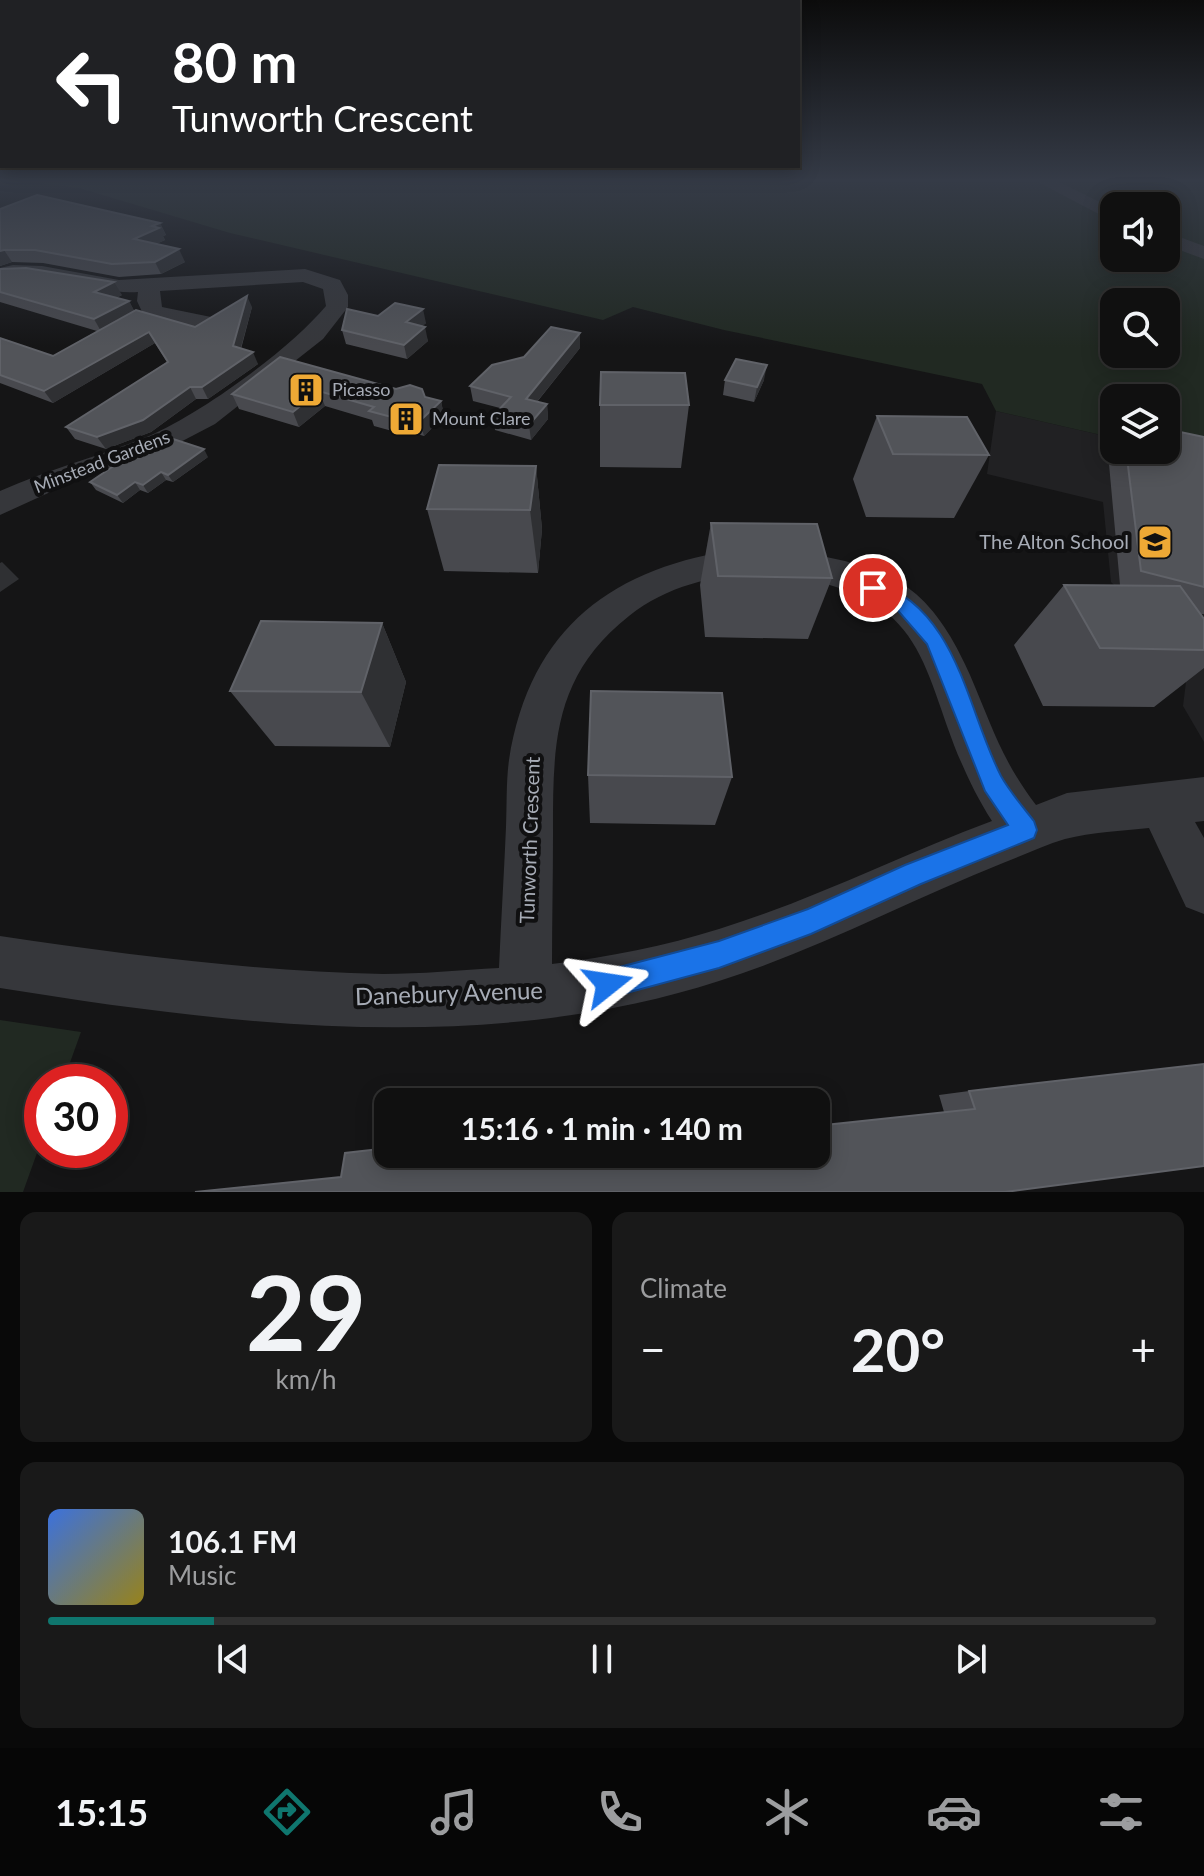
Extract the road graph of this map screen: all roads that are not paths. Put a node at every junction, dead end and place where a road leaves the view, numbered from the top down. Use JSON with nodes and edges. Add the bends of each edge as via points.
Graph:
{"nodes":[{"id":1,"x":1180,"y":244,"type":"edge"},
{"id":2,"x":1204,"y":253,"type":"edge"},
{"id":3,"x":5,"y":272,"type":"edge"},
{"id":4,"x":150,"y":285,"type":"junction"},
{"id":5,"x":208,"y":323,"type":"edge"},
{"id":6,"x":0,"y":504,"type":"edge"},
{"id":7,"x":1182,"y":801,"type":"edge"},
{"id":8,"x":1026,"y":830,"type":"junction"},
{"id":9,"x":1204,"y":889,"type":"edge"},
{"id":10,"x":0,"y":962,"type":"edge"},
{"id":11,"x":525,"y":994,"type":"junction"}],
"edges":[{"from":1,"to":2,"type":"street"},
{"from":3,"to":4,"type":"street","name":"Minstead Gardens","via":[[24,268],[91,286]]},
{"from":4,"to":5,"type":"street","via":[[152,311]]},
{"from":4,"to":6,"type":"street","name":"Minstead Gardens","via":[[305,275],[332,285],[337,307],[315,334],[205,418],[159,442],[57,477]]},
{"from":7,"to":8,"type":"street","name":"Danebury Avenue","via":[[1067,816]]},
{"from":7,"to":9,"type":"street"},
{"from":8,"to":11,"type":"street","name":"Danebury Avenue","via":[[719,955],[608,984]]},
{"from":8,"to":11,"type":"street","name":"Tunworth Crescent","via":[[993,784],[934,638],[901,601],[846,574],[753,561],[713,564],[670,577],[638,589],[605,611],[556,675],[548,698],[531,757]]},
{"from":10,"to":11,"type":"street","name":"Danebury Avenue","via":[[224,992],[385,1001]]}]}
